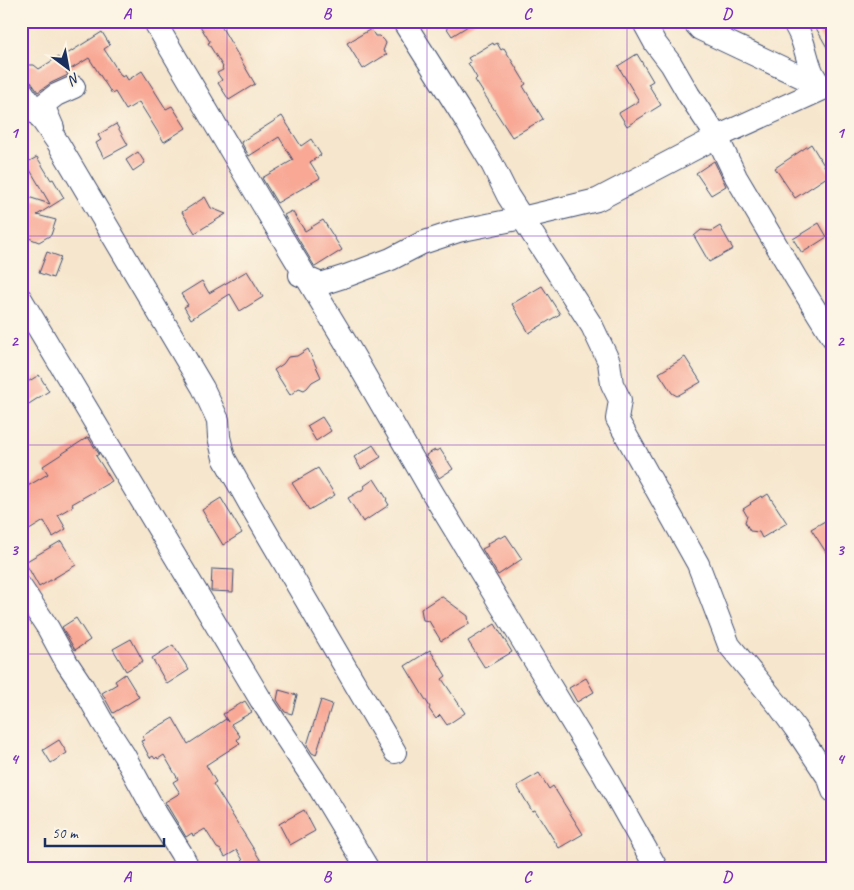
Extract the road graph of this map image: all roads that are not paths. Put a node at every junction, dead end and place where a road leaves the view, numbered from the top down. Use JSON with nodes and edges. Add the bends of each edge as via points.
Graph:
{"nodes":[{"id":1,"x":154,"y":21,"type":"edge"},
{"id":2,"x":403,"y":21,"type":"edge"},
{"id":3,"x":643,"y":21,"type":"edge"},
{"id":4,"x":693,"y":21,"type":"edge"},
{"id":5,"x":793,"y":21,"type":"edge"},
{"id":6,"x":74,"y":87,"type":"dead end"},
{"id":7,"x":21,"y":90,"type":"edge"},
{"id":8,"x":829,"y":91,"type":"edge"},
{"id":9,"x":717,"y":137,"type":"junction"},
{"id":10,"x":58,"y":143,"type":"junction"},
{"id":11,"x":522,"y":218,"type":"junction"},
{"id":12,"x":298,"y":275,"type":"junction"},
{"id":13,"x":21,"y":299,"type":"edge"},
{"id":14,"x":833,"y":338,"type":"edge"},
{"id":15,"x":21,"y":587,"type":"edge"},
{"id":16,"x":395,"y":752,"type":"dead end"},
{"id":17,"x":833,"y":791,"type":"edge"},
{"id":18,"x":189,"y":869,"type":"edge"},
{"id":19,"x":368,"y":869,"type":"edge"},
{"id":20,"x":657,"y":869,"type":"edge"}],
"edges":[{"from":1,"to":12,"type":"street"},
{"from":2,"to":11,"type":"street"},
{"from":3,"to":9,"type":"street"},
{"from":4,"to":8,"type":"street","via":[[700,28]]},
{"from":5,"to":8,"type":"street","via":[[818,83]]},
{"from":6,"to":10,"type":"street","via":[[43,105]]},
{"from":7,"to":10,"type":"street"},
{"from":8,"to":9,"type":"street"},
{"from":9,"to":11,"type":"street","via":[[597,200]]},
{"from":9,"to":14,"type":"street","via":[[736,177]]},
{"from":10,"to":16,"type":"street","via":[[203,388],[218,420],[224,458]]},
{"from":11,"to":12,"type":"street","via":[[458,231],[321,284]]},
{"from":11,"to":17,"type":"street","via":[[587,318],[609,362],[612,384],[620,400],[617,419],[698,564],[729,645],[780,706],[829,779]]},
{"from":12,"to":20,"type":"street","via":[[349,348]]},
{"from":13,"to":19,"type":"street","via":[[261,700],[320,788]]},
{"from":15,"to":18,"type":"street","via":[[124,755]]}]}
